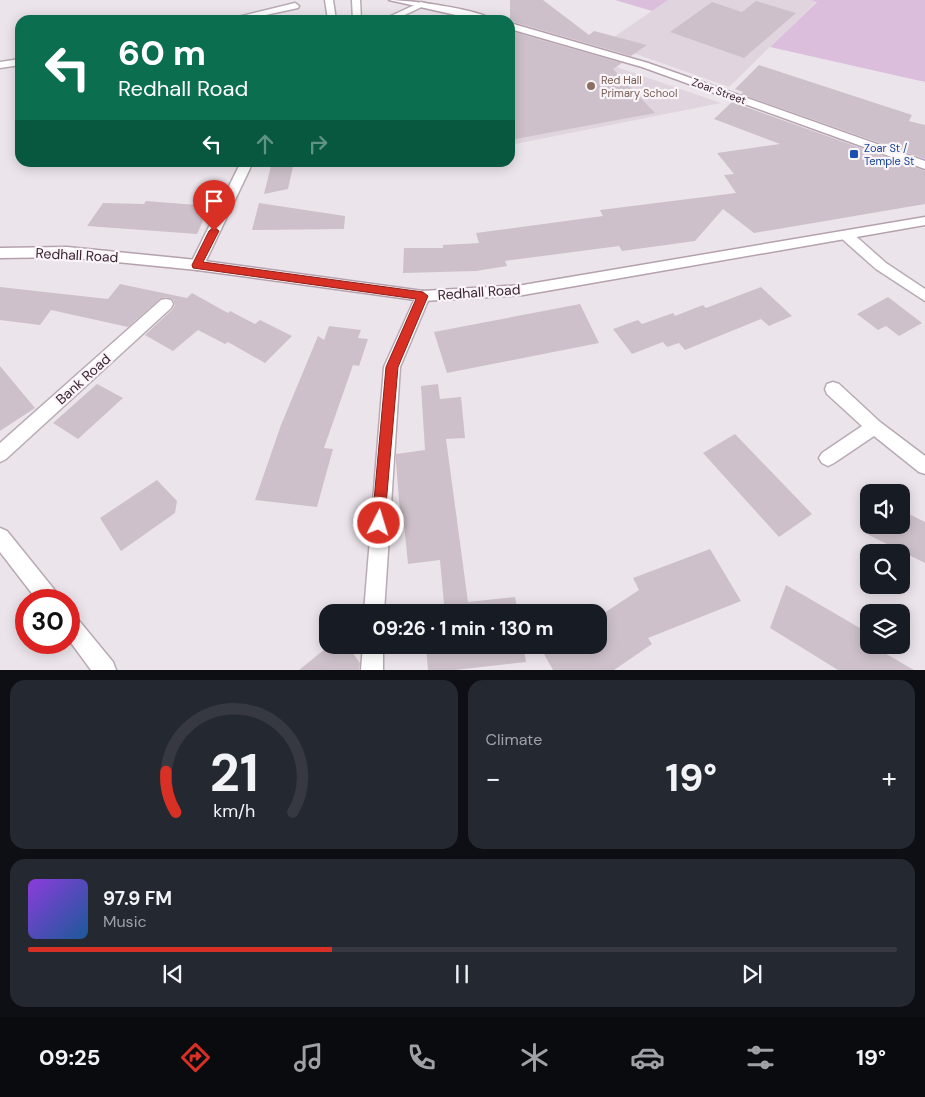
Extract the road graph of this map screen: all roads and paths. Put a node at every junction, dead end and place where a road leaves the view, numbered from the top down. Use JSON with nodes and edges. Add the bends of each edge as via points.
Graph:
{"nodes":[{"id":1,"x":329,"y":0,"type":"edge"},
{"id":2,"x":356,"y":0,"type":"edge"},
{"id":3,"x":393,"y":0,"type":"edge"},
{"id":4,"x":424,"y":4,"type":"junction"},
{"id":5,"x":295,"y":6,"type":"edge"},
{"id":6,"x":253,"y":15,"type":"edge"},
{"id":7,"x":331,"y":15,"type":"edge"},
{"id":8,"x":357,"y":15,"type":"edge"},
{"id":9,"x":398,"y":15,"type":"edge"},
{"id":10,"x":469,"y":15,"type":"edge"},
{"id":11,"x":515,"y":27,"type":"edge"},
{"id":12,"x":15,"y":63,"type":"edge"},
{"id":13,"x":0,"y":65,"type":"edge"},
{"id":14,"x":925,"y":165,"type":"edge"},
{"id":15,"x":245,"y":167,"type":"edge"},
{"id":16,"x":925,"y":221,"type":"edge"},
{"id":17,"x":846,"y":235,"type":"junction"},
{"id":18,"x":0,"y":253,"type":"edge"},
{"id":19,"x":197,"y":265,"type":"junction"},
{"id":20,"x":423,"y":296,"type":"junction"},
{"id":21,"x":925,"y":296,"type":"edge"},
{"id":22,"x":166,"y":304,"type":"dead end"},
{"id":23,"x":833,"y":390,"type":"dead end"},
{"id":24,"x":874,"y":427,"type":"junction"},
{"id":25,"x":0,"y":454,"type":"edge"},
{"id":26,"x":828,"y":458,"type":"dead end"},
{"id":27,"x":925,"y":466,"type":"edge"},
{"id":28,"x":0,"y":537,"type":"edge"},
{"id":29,"x":41,"y":589,"type":"edge"},
{"id":30,"x":374,"y":604,"type":"edge"},
{"id":31,"x":80,"y":638,"type":"edge"},
{"id":32,"x":373,"y":654,"type":"edge"},
{"id":33,"x":105,"y":670,"type":"edge"},
{"id":34,"x":372,"y":670,"type":"edge"}],
"edges":[{"from":1,"to":7,"type":"lane"},
{"from":2,"to":8,"type":"lane"},
{"from":3,"to":4,"type":"street"},
{"from":4,"to":9,"type":"street"},
{"from":4,"to":10,"type":"street"},
{"from":5,"to":6,"type":"street"},
{"from":11,"to":14,"type":"street","name":"Zoar Street","via":[[645,65]]},
{"from":12,"to":13,"type":"street"},
{"from":15,"to":19,"type":"street"},
{"from":16,"to":17,"type":"street","name":"Redhall Road"},
{"from":17,"to":20,"type":"street","name":"Redhall Road","via":[[523,290]]},
{"from":17,"to":21,"type":"street","via":[[881,266]]},
{"from":18,"to":19,"type":"street","name":"Redhall Road","via":[[67,252]]},
{"from":19,"to":20,"type":"street","name":"Redhall Road"},
{"from":20,"to":30,"type":"street","via":[[392,367]]},
{"from":22,"to":25,"type":"street","name":"Bank Road"},
{"from":23,"to":24,"type":"street"},
{"from":24,"to":26,"type":"street"},
{"from":24,"to":27,"type":"street"},
{"from":28,"to":29,"type":"street"},
{"from":31,"to":33,"type":"street"},
{"from":32,"to":34,"type":"street"}]}
